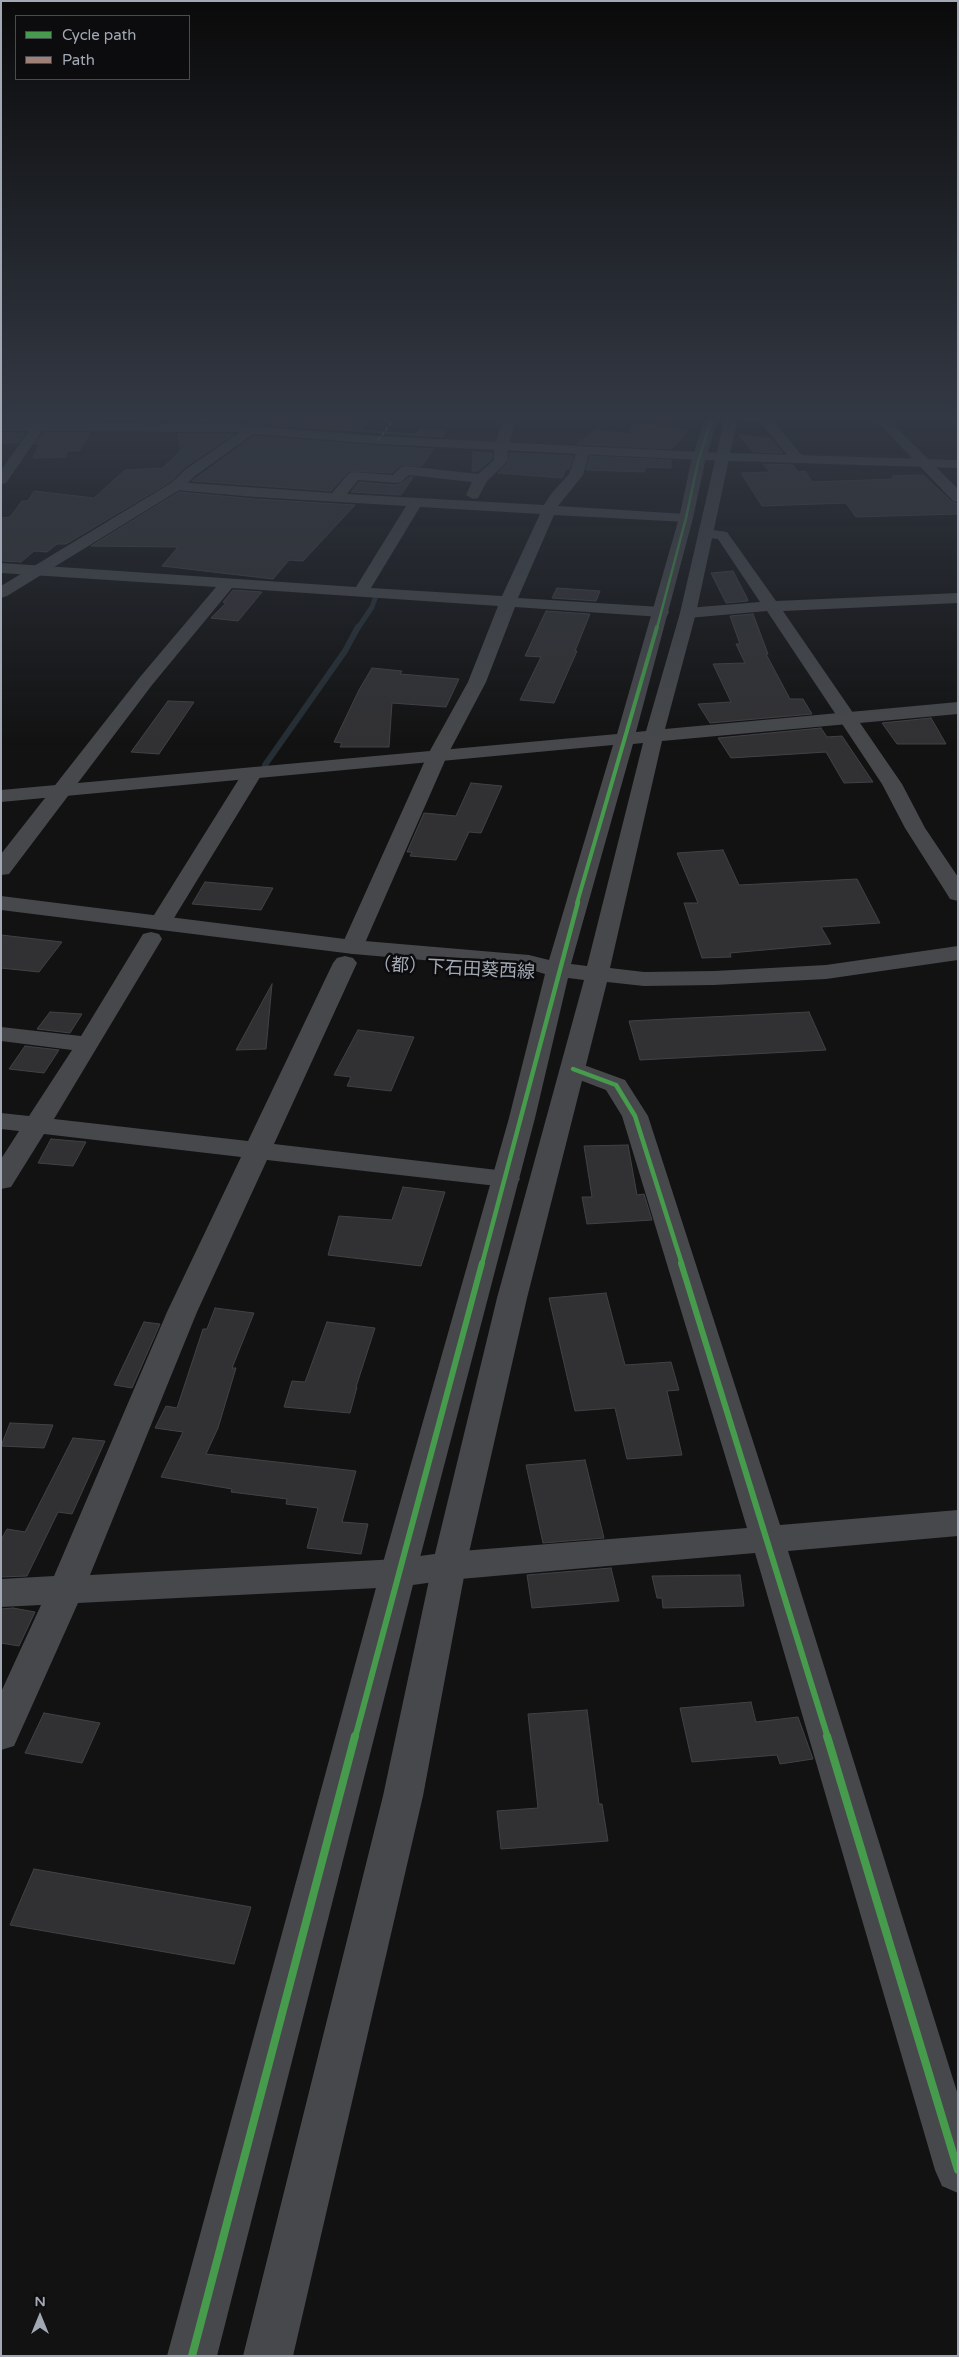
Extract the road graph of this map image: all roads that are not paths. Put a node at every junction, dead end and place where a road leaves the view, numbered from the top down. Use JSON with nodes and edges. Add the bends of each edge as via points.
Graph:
{"nodes":[{"id":1,"x":109,"y":527,"type":"edge"},
{"id":2,"x":400,"y":527,"type":"edge"},
{"id":3,"x":542,"y":527,"type":"edge"},
{"id":4,"x":696,"y":527,"type":"edge"},
{"id":5,"x":699,"y":527,"type":"edge"},
{"id":6,"x":1,"y":568,"type":"edge"},
{"id":7,"x":38,"y":570,"type":"junction"},
{"id":8,"x":228,"y":583,"type":"junction"},
{"id":9,"x":361,"y":591,"type":"junction"},
{"id":10,"x":1,"y":593,"type":"edge"},
{"id":11,"x":958,"y":598,"type":"edge"},
{"id":12,"x":509,"y":601,"type":"junction"},
{"id":13,"x":773,"y":606,"type":"junction"},
{"id":14,"x":675,"y":612,"type":"junction"},
{"id":15,"x":958,"y":708,"type":"edge"},
{"id":16,"x":846,"y":718,"type":"junction"},
{"id":17,"x":639,"y":737,"type":"junction"},
{"id":18,"x":437,"y":756,"type":"junction"},
{"id":19,"x":252,"y":774,"type":"junction"},
{"id":20,"x":63,"y":790,"type":"junction"},
{"id":21,"x":1,"y":796,"type":"edge"},
{"id":22,"x":1,"y":869,"type":"edge"},
{"id":23,"x":958,"y":894,"type":"edge"},
{"id":24,"x":1,"y":903,"type":"edge"},
{"id":25,"x":1,"y":917,"type":"edge"},
{"id":26,"x":156,"y":931,"type":"junction"},
{"id":27,"x":958,"y":953,"type":"edge"},
{"id":28,"x":349,"y":955,"type":"junction"},
{"id":29,"x":558,"y":970,"type":"junction"},
{"id":30,"x":597,"y":973,"type":"junction"},
{"id":31,"x":1,"y":1034,"type":"edge"},
{"id":32,"x":88,"y":1044,"type":"junction"},
{"id":33,"x":573,"y":1069,"type":"junction"},
{"id":34,"x":1,"y":1121,"type":"edge"},
{"id":35,"x":35,"y":1125,"type":"junction"},
{"id":36,"x":256,"y":1151,"type":"junction"},
{"id":37,"x":506,"y":1179,"type":"junction"},
{"id":38,"x":1,"y":1181,"type":"edge"},
{"id":39,"x":958,"y":1523,"type":"edge"},
{"id":40,"x":768,"y":1540,"type":"junction"},
{"id":41,"x":449,"y":1566,"type":"junction"},
{"id":42,"x":398,"y":1573,"type":"junction"},
{"id":43,"x":66,"y":1590,"type":"junction"},
{"id":44,"x":1,"y":1593,"type":"edge"},
{"id":45,"x":1,"y":1734,"type":"edge"},
{"id":46,"x":958,"y":2170,"type":"edge"},
{"id":47,"x":192,"y":2356,"type":"edge"},
{"id":48,"x":268,"y":2356,"type":"edge"}],
"edges":[{"from":1,"to":7,"type":"street"},
{"from":2,"to":9,"type":"street"},
{"from":3,"to":12,"type":"street"},
{"from":4,"to":14,"type":"street"},
{"from":5,"to":13,"type":"street","via":[[722,535]]},
{"from":6,"to":7,"type":"street"},
{"from":7,"to":8,"type":"street"},
{"from":7,"to":10,"type":"street"},
{"from":8,"to":9,"type":"street"},
{"from":8,"to":20,"type":"street","via":[[146,681]]},
{"from":9,"to":12,"type":"street"},
{"from":11,"to":13,"type":"street"},
{"from":12,"to":14,"type":"street"},
{"from":12,"to":18,"type":"street","via":[[477,682]]},
{"from":13,"to":14,"type":"street"},
{"from":13,"to":16,"type":"street"},
{"from":14,"to":17,"type":"street"},
{"from":15,"to":16,"type":"street"},
{"from":16,"to":17,"type":"street"},
{"from":16,"to":23,"type":"street","via":[[892,784],[915,828]]},
{"from":17,"to":18,"type":"street"},
{"from":17,"to":29,"type":"street"},
{"from":17,"to":30,"type":"street"},
{"from":18,"to":19,"type":"street"},
{"from":18,"to":28,"type":"street"},
{"from":19,"to":20,"type":"street"},
{"from":19,"to":26,"type":"street"},
{"from":20,"to":21,"type":"street"},
{"from":20,"to":22,"type":"street"},
{"from":24,"to":26,"type":"street","name":"（都）下石田葵西線"},
{"from":25,"to":26,"type":"street","name":"（都）下石田葵西線"},
{"from":26,"to":28,"type":"street","name":"（都）下石田葵西線"},
{"from":26,"to":32,"type":"street"},
{"from":27,"to":30,"type":"street","via":[[826,972],[779,975],[644,979]]},
{"from":28,"to":29,"type":"street","name":"（都）下石田葵西線","via":[[536,977]]},
{"from":28,"to":36,"type":"street"},
{"from":29,"to":30,"type":"street"},
{"from":29,"to":37,"type":"street"},
{"from":30,"to":33,"type":"street"},
{"from":31,"to":32,"type":"street"},
{"from":32,"to":35,"type":"street"},
{"from":33,"to":40,"type":"street","via":[[616,1084],[635,1116]]},
{"from":33,"to":41,"type":"street","via":[[512,1298]]},
{"from":34,"to":35,"type":"street"},
{"from":35,"to":36,"type":"street"},
{"from":35,"to":38,"type":"street"},
{"from":36,"to":37,"type":"street"},
{"from":36,"to":43,"type":"street","via":[[182,1312]]},
{"from":37,"to":42,"type":"street"},
{"from":39,"to":40,"type":"street"},
{"from":40,"to":41,"type":"street"},
{"from":40,"to":46,"type":"street"},
{"from":41,"to":42,"type":"street"},
{"from":41,"to":48,"type":"street","via":[[403,1796]]},
{"from":42,"to":43,"type":"street"},
{"from":42,"to":47,"type":"street"},
{"from":43,"to":44,"type":"street"},
{"from":43,"to":45,"type":"street"}]}
